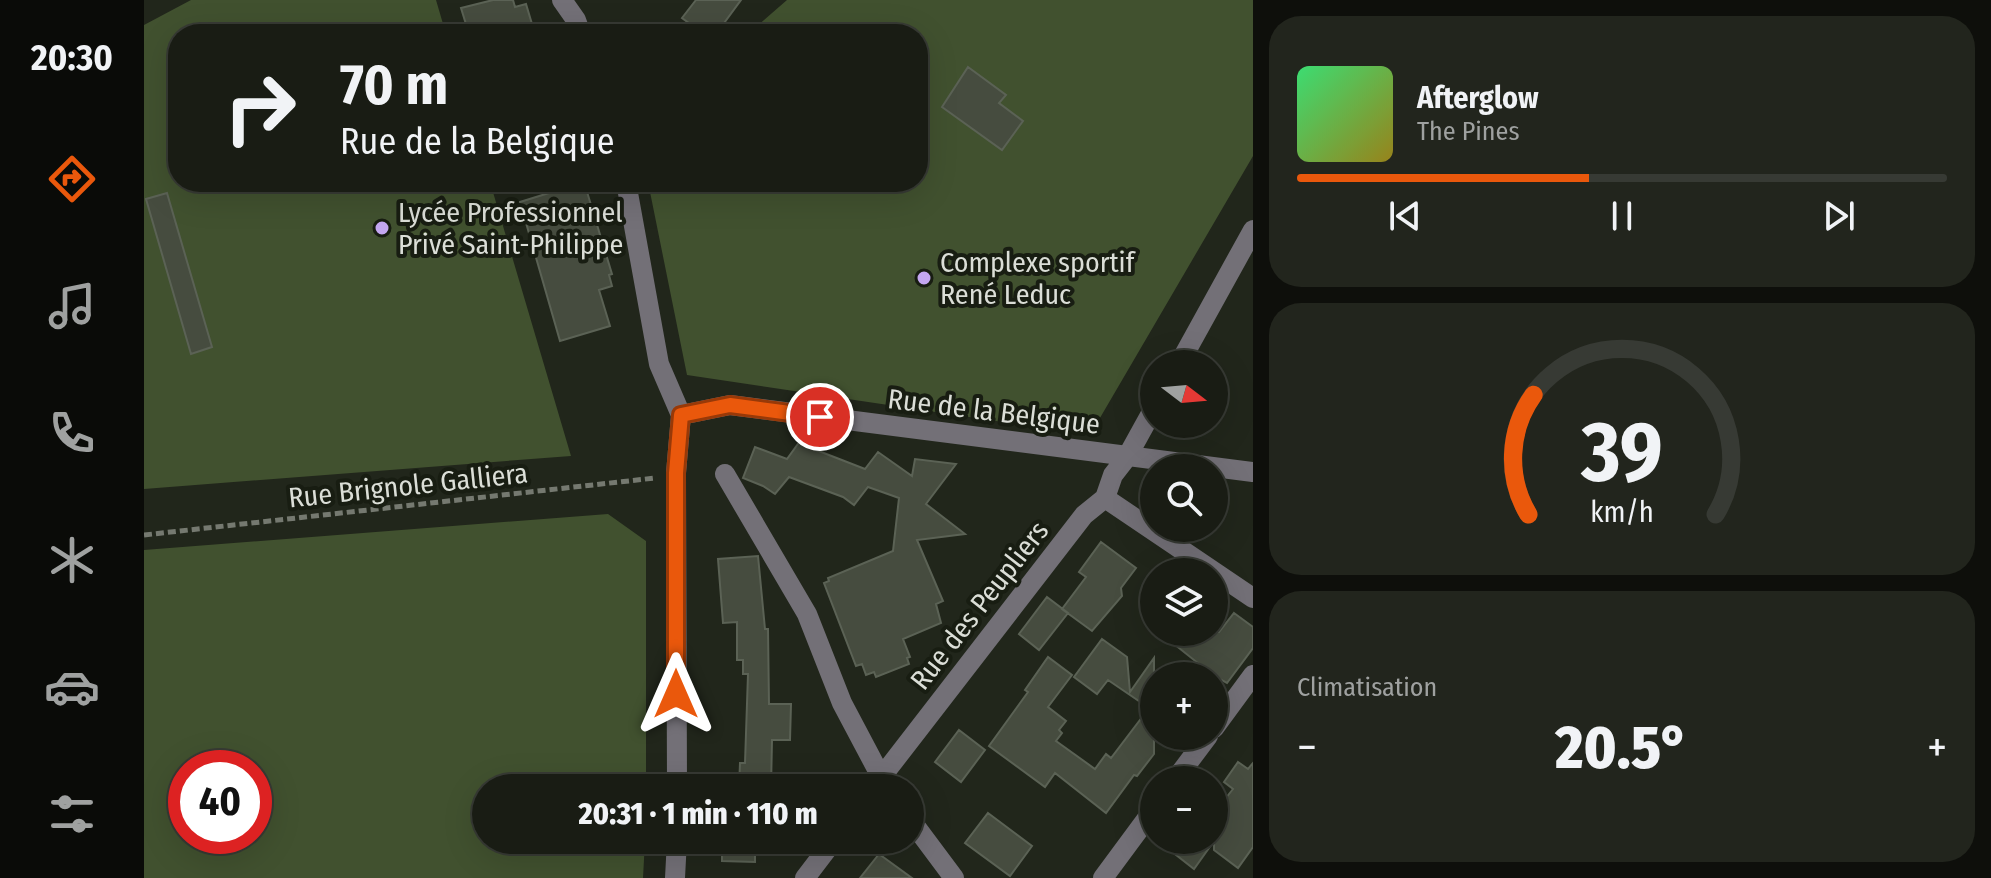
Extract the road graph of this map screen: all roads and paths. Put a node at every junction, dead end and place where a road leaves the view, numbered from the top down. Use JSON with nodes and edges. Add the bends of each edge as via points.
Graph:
{"nodes":[{"id":1,"x":562,"y":0,"type":"edge"},
{"id":2,"x":577,"y":24,"type":"edge"},
{"id":3,"x":628,"y":192,"type":"edge"},
{"id":4,"x":1253,"y":230,"type":"edge"},
{"id":5,"x":1187,"y":350,"type":"edge"},
{"id":6,"x":681,"y":415,"type":"junction"},
{"id":7,"x":1140,"y":433,"type":"edge"},
{"id":8,"x":1127,"y":457,"type":"junction"},
{"id":9,"x":1253,"y":472,"type":"edge"},
{"id":10,"x":676,"y":473,"type":"junction"},
{"id":11,"x":725,"y":474,"type":"dead end"},
{"id":12,"x":1105,"y":498,"type":"junction"},
{"id":13,"x":144,"y":535,"type":"edge"},
{"id":14,"x":1253,"y":598,"type":"edge"},
{"id":15,"x":1253,"y":675,"type":"edge"},
{"id":16,"x":1228,"y":709,"type":"edge"},
{"id":17,"x":677,"y":774,"type":"edge"},
{"id":18,"x":875,"y":774,"type":"edge"},
{"id":19,"x":888,"y":774,"type":"edge"},
{"id":20,"x":1140,"y":828,"type":"edge"},
{"id":21,"x":924,"y":838,"type":"edge"},
{"id":22,"x":676,"y":854,"type":"edge"},
{"id":23,"x":823,"y":854,"type":"edge"},
{"id":24,"x":675,"y":878,"type":"edge"},
{"id":25,"x":805,"y":878,"type":"edge"},
{"id":26,"x":954,"y":878,"type":"edge"},
{"id":27,"x":1103,"y":878,"type":"edge"}],
"edges":[{"from":1,"to":2,"type":"street"},
{"from":3,"to":6,"type":"street","via":[[659,364]]},
{"from":4,"to":5,"type":"street"},
{"from":6,"to":8,"type":"street","name":"Rue de la Belgique","via":[[730,405]]},
{"from":6,"to":10,"type":"street"},
{"from":7,"to":8,"type":"street","name":"Rue des Peupliers"},
{"from":8,"to":9,"type":"street","name":"Rue de la Belgique"},
{"from":8,"to":12,"type":"street","name":"Rue des Peupliers"},
{"from":10,"to":13,"type":"path","name":"Rue Brignole Galliera","via":[[643,481]]},
{"from":10,"to":17,"type":"street"},
{"from":11,"to":18,"type":"street","via":[[807,614]]},
{"from":12,"to":14,"type":"street"},
{"from":12,"to":19,"type":"street","name":"Rue des Peupliers","via":[[1084,515]]},
{"from":15,"to":16,"type":"street"},
{"from":20,"to":27,"type":"street"},
{"from":21,"to":26,"type":"street"},
{"from":22,"to":24,"type":"street"},
{"from":23,"to":25,"type":"street"}]}
